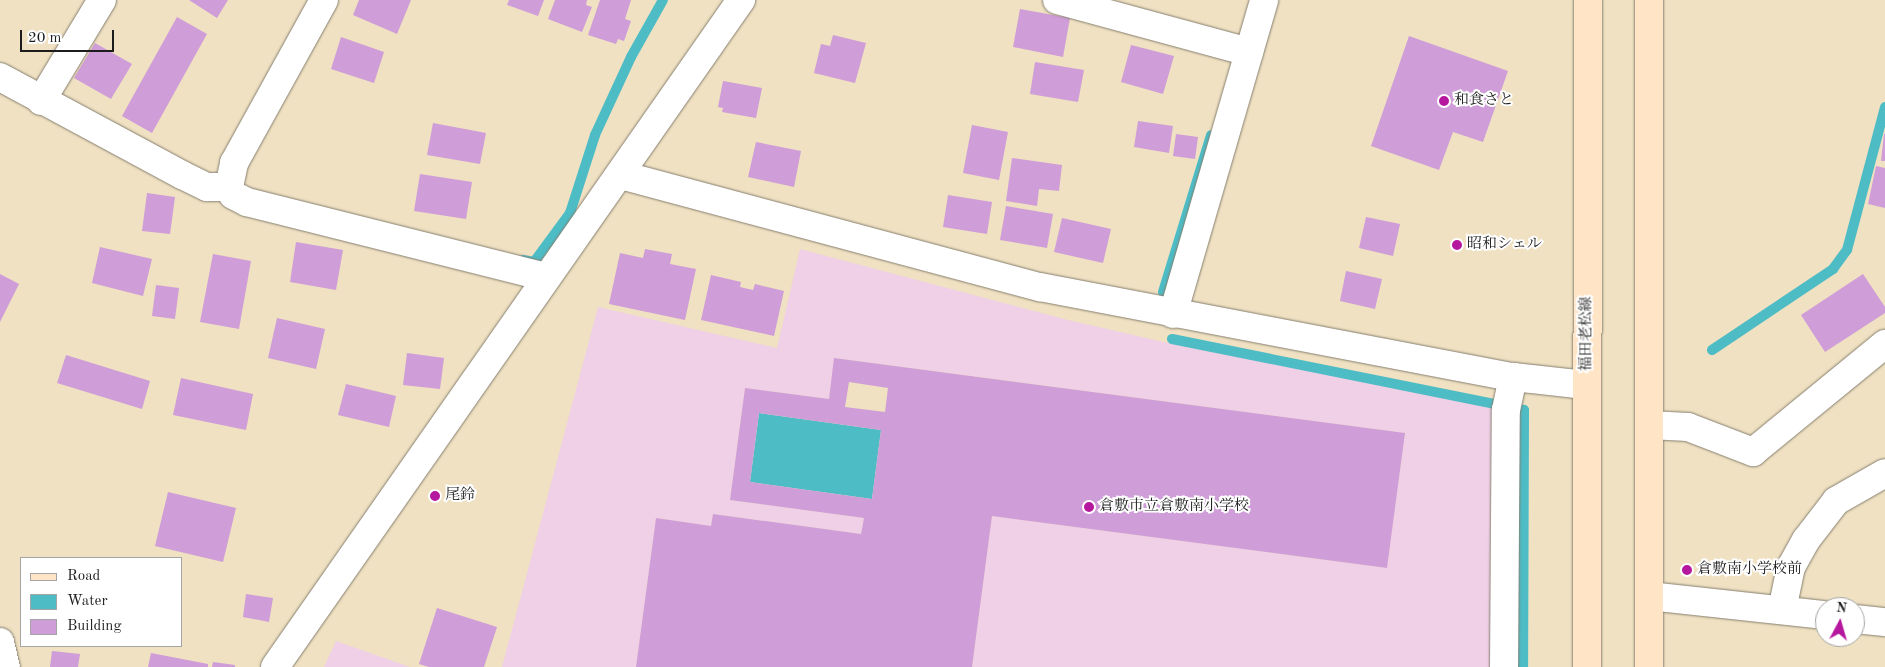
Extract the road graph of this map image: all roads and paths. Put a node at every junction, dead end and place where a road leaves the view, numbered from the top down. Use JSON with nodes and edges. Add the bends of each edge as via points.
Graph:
{"nodes":[{"id":1,"x":102,"y":0,"type":"edge"},
{"id":2,"x":324,"y":0,"type":"edge"},
{"id":3,"x":741,"y":0,"type":"edge"},
{"id":4,"x":1057,"y":0,"type":"edge"},
{"id":5,"x":1264,"y":0,"type":"edge"},
{"id":6,"x":1588,"y":0,"type":"edge"},
{"id":7,"x":1649,"y":0,"type":"edge"},
{"id":8,"x":1240,"y":50,"type":"junction"},
{"id":9,"x":0,"y":77,"type":"edge"},
{"id":10,"x":42,"y":102,"type":"junction"},
{"id":11,"x":621,"y":175,"type":"junction"},
{"id":12,"x":229,"y":187,"type":"junction"},
{"id":13,"x":546,"y":277,"type":"junction"},
{"id":14,"x":1173,"y":314,"type":"junction"},
{"id":15,"x":1885,"y":344,"type":"edge"},
{"id":16,"x":1586,"y":385,"type":"junction"},
{"id":17,"x":1509,"y":395,"type":"junction"},
{"id":18,"x":1649,"y":424,"type":"junction"},
{"id":19,"x":1880,"y":481,"type":"edge"},
{"id":20,"x":1649,"y":596,"type":"junction"},
{"id":21,"x":1782,"y":610,"type":"junction"},
{"id":22,"x":1815,"y":614,"type":"edge"},
{"id":23,"x":1865,"y":620,"type":"edge"},
{"id":24,"x":1885,"y":622,"type":"edge"},
{"id":25,"x":0,"y":642,"type":"edge"},
{"id":26,"x":6,"y":667,"type":"edge"},
{"id":27,"x":275,"y":667,"type":"edge"},
{"id":28,"x":1504,"y":667,"type":"edge"},
{"id":29,"x":1587,"y":667,"type":"edge"},
{"id":30,"x":1649,"y":667,"type":"edge"}],
"edges":[{"from":1,"to":10,"type":"street"},
{"from":2,"to":12,"type":"street","via":[[234,162]]},
{"from":3,"to":11,"type":"street"},
{"from":4,"to":8,"type":"street"},
{"from":5,"to":8,"type":"street"},
{"from":6,"to":16,"type":"main road","name":"福田老松線"},
{"from":7,"to":18,"type":"main road"},
{"from":8,"to":14,"type":"street"},
{"from":9,"to":10,"type":"street"},
{"from":10,"to":12,"type":"street","via":[[207,187]]},
{"from":11,"to":13,"type":"street"},
{"from":11,"to":14,"type":"street","via":[[1040,287]]},
{"from":12,"to":13,"type":"street","via":[[233,196],[247,202]]},
{"from":13,"to":27,"type":"street"},
{"from":14,"to":17,"type":"street"},
{"from":15,"to":18,"type":"street","via":[[1753,452],[1688,426]]},
{"from":16,"to":17,"type":"street"},
{"from":16,"to":29,"type":"main road","name":"福田老松線"},
{"from":17,"to":28,"type":"street"},
{"from":18,"to":20,"type":"main road"},
{"from":19,"to":21,"type":"street","via":[[1836,501],[1806,540],[1791,567]]},
{"from":20,"to":21,"type":"street"},
{"from":20,"to":30,"type":"main road"},
{"from":21,"to":22,"type":"street"},
{"from":23,"to":24,"type":"street"},
{"from":25,"to":26,"type":"street"}]}
